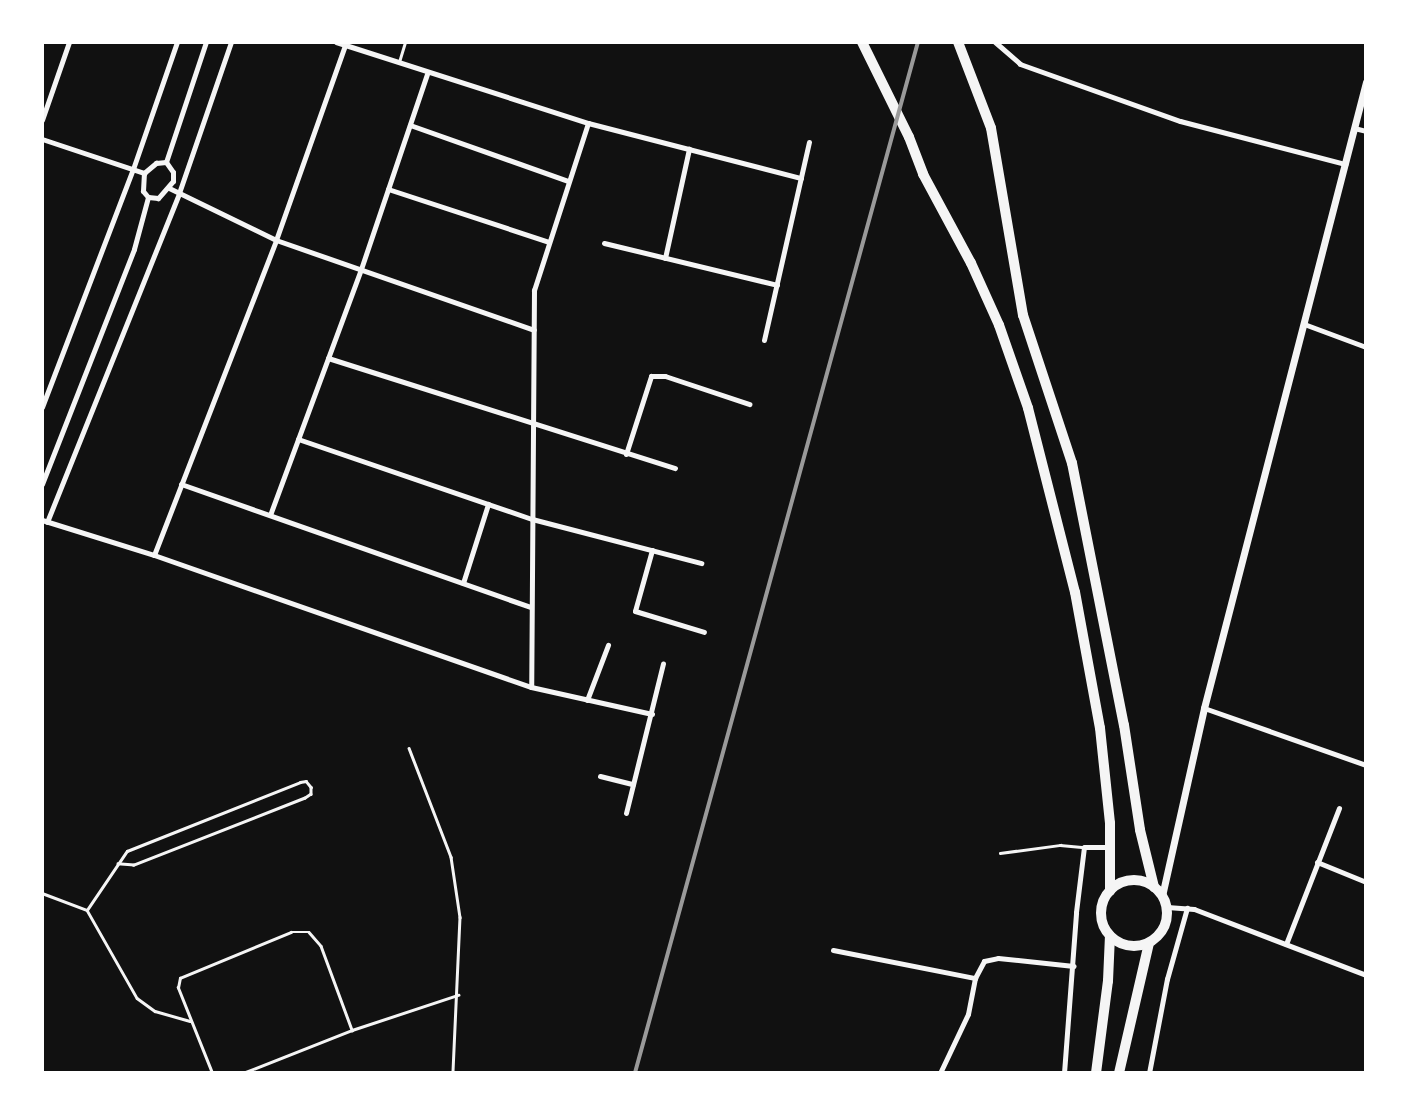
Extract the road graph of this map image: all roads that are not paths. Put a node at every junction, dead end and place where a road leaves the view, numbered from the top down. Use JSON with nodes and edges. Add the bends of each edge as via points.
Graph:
{"nodes":[{"id":1,"x":69,"y":42,"type":"edge"},
{"id":2,"x":177,"y":42,"type":"edge"},
{"id":3,"x":206,"y":42,"type":"edge"},
{"id":4,"x":231,"y":42,"type":"edge"},
{"id":5,"x":336,"y":42,"type":"edge"},
{"id":6,"x":405,"y":42,"type":"edge"},
{"id":7,"x":862,"y":42,"type":"edge"},
{"id":8,"x":958,"y":42,"type":"edge"},
{"id":9,"x":995,"y":42,"type":"edge"},
{"id":10,"x":345,"y":45,"type":"junction"},
{"id":11,"x":398,"y":64,"type":"junction"},
{"id":12,"x":427,"y":74,"type":"junction"},
{"id":13,"x":1366,"y":82,"type":"edge"},
{"id":14,"x":42,"y":120,"type":"edge"},
{"id":15,"x":587,"y":123,"type":"junction"},
{"id":16,"x":410,"y":125,"type":"junction"},
{"id":17,"x":1354,"y":128,"type":"junction"},
{"id":18,"x":1366,"y":131,"type":"edge"},
{"id":19,"x":42,"y":139,"type":"edge"},
{"id":20,"x":809,"y":142,"type":"dead end"},
{"id":21,"x":689,"y":149,"type":"junction"},
{"id":22,"x":166,"y":162,"type":"junction"},
{"id":23,"x":1345,"y":164,"type":"junction"},
{"id":24,"x":133,"y":169,"type":"junction"},
{"id":25,"x":144,"y":173,"type":"junction"},
{"id":26,"x":801,"y":178,"type":"junction"},
{"id":27,"x":568,"y":181,"type":"junction"},
{"id":28,"x":169,"y":188,"type":"junction"},
{"id":29,"x":388,"y":189,"type":"junction"},
{"id":30,"x":179,"y":193,"type":"junction"},
{"id":31,"x":148,"y":197,"type":"junction"},
{"id":32,"x":276,"y":240,"type":"junction"},
{"id":33,"x":549,"y":242,"type":"junction"},
{"id":34,"x":604,"y":243,"type":"dead end"},
{"id":35,"x":665,"y":258,"type":"junction"},
{"id":36,"x":360,"y":269,"type":"junction"},
{"id":37,"x":777,"y":285,"type":"junction"},
{"id":38,"x":1304,"y":324,"type":"junction"},
{"id":39,"x":534,"y":330,"type":"junction"},
{"id":40,"x":765,"y":340,"type":"dead end"},
{"id":41,"x":1366,"y":347,"type":"edge"},
{"id":42,"x":328,"y":358,"type":"junction"},
{"id":43,"x":749,"y":404,"type":"dead end"},
{"id":44,"x":42,"y":407,"type":"edge"},
{"id":45,"x":533,"y":426,"type":"junction"},
{"id":46,"x":298,"y":439,"type":"junction"},
{"id":47,"x":626,"y":454,"type":"junction"},
{"id":48,"x":675,"y":468,"type":"dead end"},
{"id":49,"x":42,"y":484,"type":"edge"},
{"id":50,"x":181,"y":484,"type":"junction"},
{"id":51,"x":488,"y":504,"type":"junction"},
{"id":52,"x":270,"y":515,"type":"junction"},
{"id":53,"x":532,"y":519,"type":"junction"},
{"id":54,"x":45,"y":521,"type":"edge"},
{"id":55,"x":652,"y":550,"type":"junction"},
{"id":56,"x":154,"y":555,"type":"junction"},
{"id":57,"x":701,"y":563,"type":"dead end"},
{"id":58,"x":463,"y":583,"type":"junction"},
{"id":59,"x":531,"y":607,"type":"junction"},
{"id":60,"x":704,"y":632,"type":"dead end"},
{"id":61,"x":608,"y":645,"type":"dead end"},
{"id":62,"x":663,"y":664,"type":"dead end"},
{"id":63,"x":531,"y":687,"type":"junction"},
{"id":64,"x":587,"y":700,"type":"junction"},
{"id":65,"x":1204,"y":708,"type":"junction"},
{"id":66,"x":652,"y":714,"type":"junction"},
{"id":67,"x":410,"y":747,"type":"dead end"},
{"id":68,"x":1366,"y":765,"type":"edge"},
{"id":69,"x":600,"y":776,"type":"dead end"},
{"id":70,"x":633,"y":784,"type":"junction"},
{"id":71,"x":1339,"y":808,"type":"dead end"},
{"id":72,"x":625,"y":813,"type":"dead end"},
{"id":73,"x":1084,"y":847,"type":"junction"},
{"id":74,"x":1110,"y":847,"type":"junction"},
{"id":75,"x":1000,"y":853,"type":"dead end"},
{"id":76,"x":1317,"y":862,"type":"junction"},
{"id":77,"x":118,"y":864,"type":"junction"},
{"id":78,"x":1366,"y":882,"type":"edge"},
{"id":79,"x":1154,"y":887,"type":"junction"},
{"id":80,"x":1110,"y":891,"type":"junction"},
{"id":81,"x":42,"y":893,"type":"edge"},
{"id":82,"x":1162,"y":896,"type":"junction"},
{"id":83,"x":1167,"y":907,"type":"junction"},
{"id":84,"x":1187,"y":908,"type":"junction"},
{"id":85,"x":87,"y":910,"type":"junction"},
{"id":86,"x":1110,"y":936,"type":"junction"},
{"id":87,"x":1149,"y":943,"type":"junction"},
{"id":88,"x":1286,"y":944,"type":"junction"},
{"id":89,"x":833,"y":950,"type":"dead end"},
{"id":90,"x":1074,"y":966,"type":"junction"},
{"id":91,"x":1366,"y":975,"type":"edge"},
{"id":92,"x":975,"y":978,"type":"junction"},
{"id":93,"x":458,"y":995,"type":"junction"},
{"id":94,"x":190,"y":1021,"type":"junction"},
{"id":95,"x":352,"y":1030,"type":"junction"},
{"id":96,"x":212,"y":1073,"type":"edge"},
{"id":97,"x":243,"y":1073,"type":"edge"},
{"id":98,"x":453,"y":1073,"type":"edge"},
{"id":99,"x":940,"y":1073,"type":"edge"},
{"id":100,"x":1064,"y":1073,"type":"edge"},
{"id":101,"x":1096,"y":1073,"type":"edge"},
{"id":102,"x":1119,"y":1073,"type":"edge"},
{"id":103,"x":1149,"y":1073,"type":"edge"}],
"edges":[{"from":1,"to":14,"type":"street"},
{"from":2,"to":24,"type":"street"},
{"from":3,"to":22,"type":"street"},
{"from":4,"to":30,"type":"street"},
{"from":5,"to":10,"type":"street"},
{"from":6,"to":11,"type":"lane"},
{"from":7,"to":74,"type":"highway","via":[[923,174],[971,263],[1028,408],[1078,606],[1106,769]]},
{"from":8,"to":79,"type":"highway","via":[[990,128],[1023,315],[1072,463]]},
{"from":9,"to":23,"type":"street","via":[[1020,64],[1180,121]]},
{"from":10,"to":11,"type":"street"},
{"from":10,"to":32,"type":"street"},
{"from":11,"to":12,"type":"street"},
{"from":12,"to":15,"type":"street"},
{"from":12,"to":16,"type":"street"},
{"from":13,"to":17,"type":"street"},
{"from":15,"to":21,"type":"street"},
{"from":15,"to":27,"type":"street"},
{"from":16,"to":27,"type":"street"},
{"from":16,"to":29,"type":"street"},
{"from":17,"to":18,"type":"street"},
{"from":17,"to":23,"type":"street"},
{"from":19,"to":24,"type":"street"},
{"from":20,"to":26,"type":"street"},
{"from":21,"to":26,"type":"street"},
{"from":21,"to":35,"type":"street"},
{"from":22,"to":25,"type":"street","via":[[156,163]]},
{"from":22,"to":28,"type":"street","via":[[173,172]]},
{"from":23,"to":38,"type":"street"},
{"from":24,"to":25,"type":"street"},
{"from":24,"to":44,"type":"street"},
{"from":25,"to":31,"type":"street","via":[[143,191]]},
{"from":26,"to":37,"type":"street"},
{"from":27,"to":33,"type":"street"},
{"from":28,"to":30,"type":"street"},
{"from":28,"to":31,"type":"street","via":[[158,198]]},
{"from":29,"to":33,"type":"street"},
{"from":29,"to":36,"type":"street"},
{"from":30,"to":32,"type":"street"},
{"from":30,"to":54,"type":"street"},
{"from":31,"to":49,"type":"street","via":[[134,249]]},
{"from":32,"to":36,"type":"street"},
{"from":32,"to":50,"type":"street"},
{"from":33,"to":39,"type":"street","via":[[534,290]]},
{"from":34,"to":35,"type":"street"},
{"from":35,"to":37,"type":"street"},
{"from":36,"to":39,"type":"street"},
{"from":36,"to":42,"type":"street"},
{"from":37,"to":40,"type":"street"},
{"from":38,"to":41,"type":"street"},
{"from":38,"to":65,"type":"street"},
{"from":39,"to":45,"type":"street"},
{"from":42,"to":45,"type":"street"},
{"from":42,"to":46,"type":"street"},
{"from":43,"to":47,"type":"street","via":[[654,374],[648,379]]},
{"from":45,"to":47,"type":"street"},
{"from":45,"to":53,"type":"street"},
{"from":46,"to":51,"type":"street"},
{"from":46,"to":52,"type":"street"},
{"from":47,"to":48,"type":"street"},
{"from":50,"to":52,"type":"street"},
{"from":50,"to":56,"type":"street"},
{"from":51,"to":53,"type":"street"},
{"from":51,"to":58,"type":"street"},
{"from":52,"to":58,"type":"street"},
{"from":53,"to":55,"type":"street"},
{"from":53,"to":59,"type":"street"},
{"from":54,"to":56,"type":"street"},
{"from":55,"to":57,"type":"street"},
{"from":55,"to":60,"type":"street","via":[[635,611]]},
{"from":56,"to":63,"type":"street"},
{"from":58,"to":59,"type":"street"},
{"from":59,"to":63,"type":"street"},
{"from":61,"to":64,"type":"street"},
{"from":62,"to":66,"type":"street"},
{"from":63,"to":64,"type":"street"},
{"from":64,"to":66,"type":"street"},
{"from":65,"to":68,"type":"street"},
{"from":65,"to":82,"type":"street"},
{"from":66,"to":70,"type":"street"},
{"from":67,"to":93,"type":"lane","via":[[451,857],[460,916]]},
{"from":69,"to":70,"type":"street"},
{"from":70,"to":72,"type":"street"},
{"from":71,"to":76,"type":"street"},
{"from":73,"to":74,"type":"street"},
{"from":73,"to":75,"type":"lane","via":[[1060,845]]},
{"from":73,"to":90,"type":"street"},
{"from":74,"to":80,"type":"highway"},
{"from":76,"to":78,"type":"street"},
{"from":76,"to":88,"type":"street"},
{"from":77,"to":77,"type":"lane","via":[[127,851],[300,782],[312,787],[312,794],[305,798],[134,865]]},
{"from":77,"to":85,"type":"lane"},
{"from":79,"to":80,"type":"highway","via":[[1131,880]]},
{"from":79,"to":82,"type":"highway"},
{"from":80,"to":86,"type":"highway","via":[[1101,913]]},
{"from":81,"to":85,"type":"lane"},
{"from":82,"to":83,"type":"highway"},
{"from":83,"to":84,"type":"street"},
{"from":83,"to":87,"type":"highway","via":[[1162,931]]},
{"from":84,"to":88,"type":"street"},
{"from":84,"to":103,"type":"street","via":[[1167,979]]},
{"from":85,"to":94,"type":"lane","via":[[136,998],[155,1011]]},
{"from":86,"to":87,"type":"highway","via":[[1131,946]]},
{"from":86,"to":101,"type":"highway"},
{"from":87,"to":102,"type":"highway"},
{"from":88,"to":91,"type":"street"},
{"from":89,"to":92,"type":"street"},
{"from":90,"to":92,"type":"street","via":[[990,959]]},
{"from":90,"to":100,"type":"street"},
{"from":92,"to":99,"type":"street","via":[[968,1014]]},
{"from":93,"to":95,"type":"lane"},
{"from":93,"to":98,"type":"lane"},
{"from":94,"to":95,"type":"lane","via":[[178,988],[180,978],[300,930],[309,932],[321,946]]},
{"from":94,"to":96,"type":"lane"},
{"from":95,"to":97,"type":"lane"}]}
